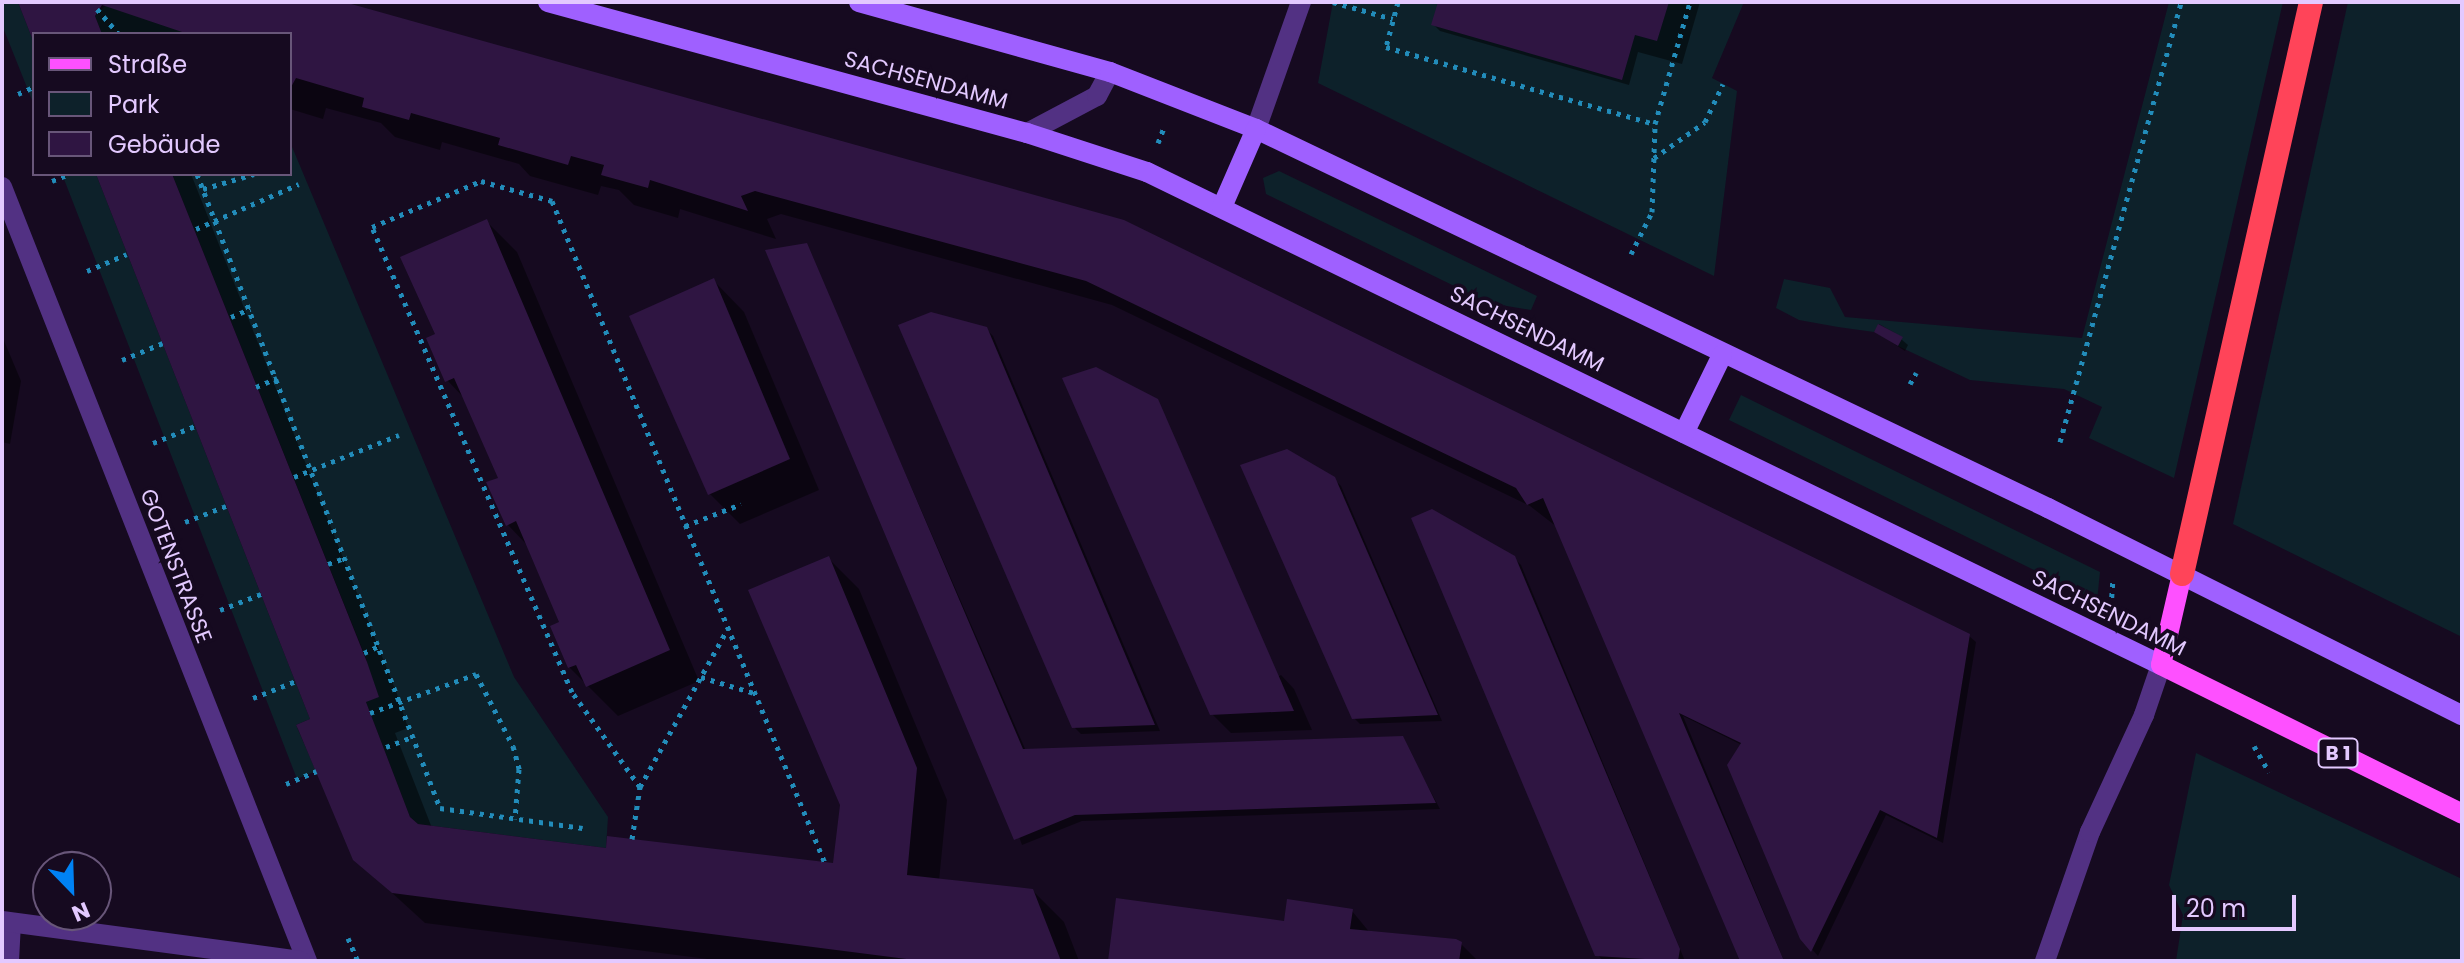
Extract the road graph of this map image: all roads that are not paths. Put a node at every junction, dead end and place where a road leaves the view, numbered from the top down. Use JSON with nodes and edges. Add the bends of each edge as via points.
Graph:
{"nodes":[{"id":1,"x":548,"y":2,"type":"edge"},
{"id":2,"x":859,"y":2,"type":"edge"},
{"id":3,"x":1301,"y":2,"type":"edge"},
{"id":4,"x":2311,"y":2,"type":"edge"},
{"id":5,"x":1110,"y":72,"type":"junction"},
{"id":6,"x":1256,"y":129,"type":"junction"},
{"id":7,"x":1027,"y":133,"type":"junction"},
{"id":8,"x":2,"y":187,"type":"edge"},
{"id":9,"x":1222,"y":207,"type":"junction"},
{"id":10,"x":1722,"y":355,"type":"junction"},
{"id":11,"x":1684,"y":433,"type":"junction"},
{"id":12,"x":2182,"y":574,"type":"junction"},
{"id":13,"x":2161,"y":665,"type":"junction"},
{"id":14,"x":2462,"y":715,"type":"edge"},
{"id":15,"x":2456,"y":806,"type":"edge"},
{"id":16,"x":6,"y":922,"type":"edge"},
{"id":17,"x":9,"y":961,"type":"edge"},
{"id":18,"x":300,"y":961,"type":"edge"},
{"id":19,"x":307,"y":961,"type":"edge"},
{"id":20,"x":2045,"y":961,"type":"edge"}],
"edges":[{"from":1,"to":7,"type":"main road","name":"SACHSENDAMM"},
{"from":2,"to":5,"type":"main road"},
{"from":3,"to":6,"type":"street"},
{"from":4,"to":12,"type":"highway"},
{"from":5,"to":6,"type":"main road"},
{"from":5,"to":7,"type":"street","via":[[1097,96]]},
{"from":6,"to":9,"type":"main road"},
{"from":6,"to":10,"type":"main road"},
{"from":7,"to":9,"type":"main road","name":"SACHSENDAMM","via":[[1122,162]]},
{"from":8,"to":19,"type":"street","name":"GOTENSTRASSE"},
{"from":9,"to":11,"type":"main road","name":"SACHSENDAMM"},
{"from":10,"to":11,"type":"main road"},
{"from":10,"to":12,"type":"main road"},
{"from":11,"to":13,"type":"main road","name":"SACHSENDAMM"},
{"from":12,"to":13,"type":"main road"},
{"from":12,"to":14,"type":"main road"},
{"from":13,"to":15,"type":"main road","name":"SACHSENDAMM","number":"B 1"},
{"from":13,"to":20,"type":"street","via":[[2090,832]]},
{"from":16,"to":17,"type":"street"},
{"from":16,"to":18,"type":"street"}]}
